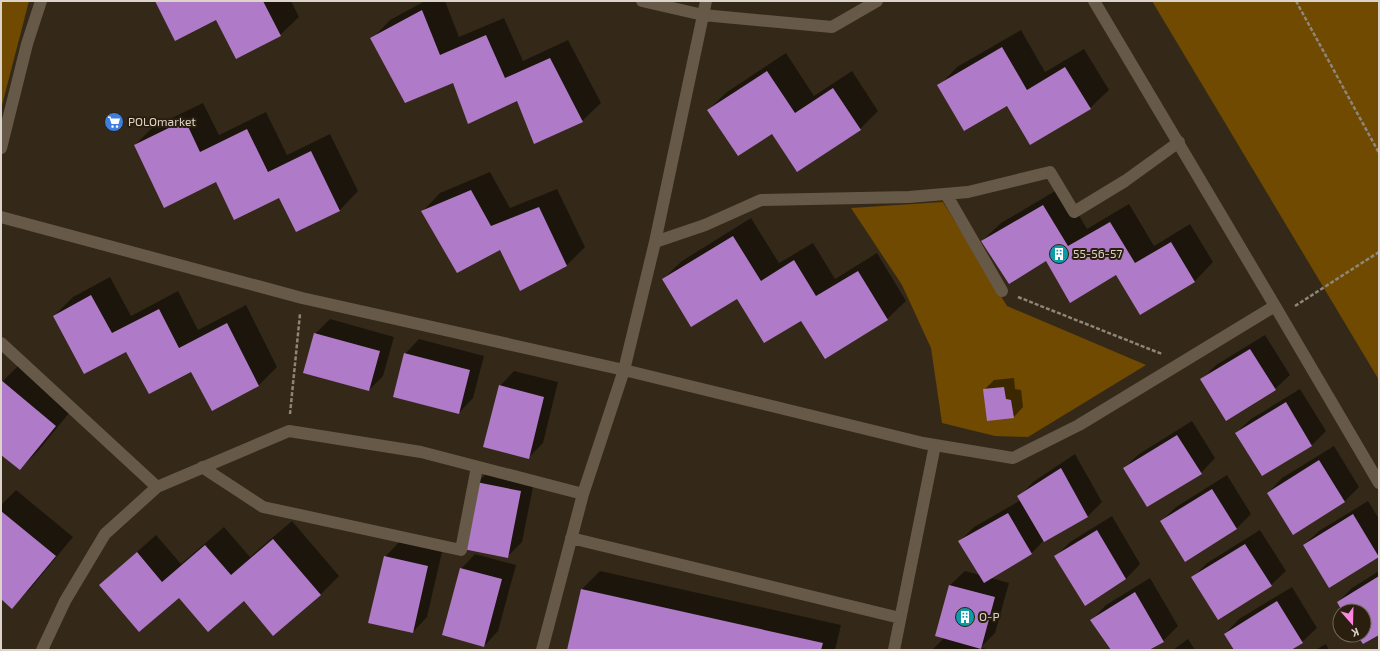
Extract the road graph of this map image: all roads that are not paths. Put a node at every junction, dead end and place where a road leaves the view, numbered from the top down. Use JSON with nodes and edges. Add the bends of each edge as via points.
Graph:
{"nodes":[{"id":1,"x":41,"y":1,"type":"edge"},
{"id":2,"x":642,"y":1,"type":"edge"},
{"id":3,"x":706,"y":1,"type":"edge"},
{"id":4,"x":877,"y":1,"type":"edge"},
{"id":5,"x":1094,"y":1,"type":"edge"},
{"id":6,"x":703,"y":15,"type":"junction"},
{"id":7,"x":1179,"y":142,"type":"junction"},
{"id":8,"x":1,"y":148,"type":"edge"},
{"id":9,"x":946,"y":194,"type":"junction"},
{"id":10,"x":1,"y":216,"type":"edge"},
{"id":11,"x":655,"y":242,"type":"junction"},
{"id":12,"x":1002,"y":291,"type":"road end"},
{"id":13,"x":1278,"y":311,"type":"junction"},
{"id":14,"x":1,"y":343,"type":"edge"},
{"id":15,"x":624,"y":370,"type":"junction"},
{"id":16,"x":935,"y":445,"type":"junction"},
{"id":17,"x":202,"y":467,"type":"junction"},
{"id":18,"x":476,"y":467,"type":"junction"},
{"id":19,"x":1379,"y":483,"type":"edge"},
{"id":20,"x":157,"y":487,"type":"junction"},
{"id":21,"x":582,"y":494,"type":"junction"},
{"id":22,"x":571,"y":538,"type":"junction"},
{"id":23,"x":900,"y":618,"type":"junction"},
{"id":24,"x":42,"y":650,"type":"edge"},
{"id":25,"x":542,"y":650,"type":"edge"},
{"id":26,"x":894,"y":650,"type":"edge"}],
"edges":[{"from":1,"to":8,"type":"street","via":[[27,44]]},
{"from":2,"to":6,"type":"street"},
{"from":3,"to":6,"type":"street"},
{"from":4,"to":6,"type":"street","via":[[832,27]]},
{"from":5,"to":7,"type":"street"},
{"from":6,"to":11,"type":"street"},
{"from":7,"to":9,"type":"street","via":[[1125,181],[1074,212],[1050,172],[968,192]]},
{"from":7,"to":13,"type":"street"},
{"from":9,"to":11,"type":"street","via":[[761,200],[705,225]]},
{"from":9,"to":12,"type":"street"},
{"from":10,"to":15,"type":"street","via":[[302,298]]},
{"from":11,"to":15,"type":"street"},
{"from":13,"to":16,"type":"street","via":[[1183,363],[1079,426],[1013,458]]},
{"from":13,"to":19,"type":"street"},
{"from":14,"to":20,"type":"street"},
{"from":15,"to":16,"type":"street"},
{"from":15,"to":21,"type":"street"},
{"from":16,"to":23,"type":"street"},
{"from":17,"to":18,"type":"street","via":[[289,431],[421,452]]},
{"from":17,"to":18,"type":"street","via":[[263,507],[461,550]]},
{"from":17,"to":20,"type":"street"},
{"from":18,"to":21,"type":"street"},
{"from":20,"to":24,"type":"street","via":[[105,534],[65,601]]},
{"from":21,"to":22,"type":"street"},
{"from":22,"to":23,"type":"street"},
{"from":22,"to":25,"type":"street"},
{"from":23,"to":26,"type":"street"}]}
